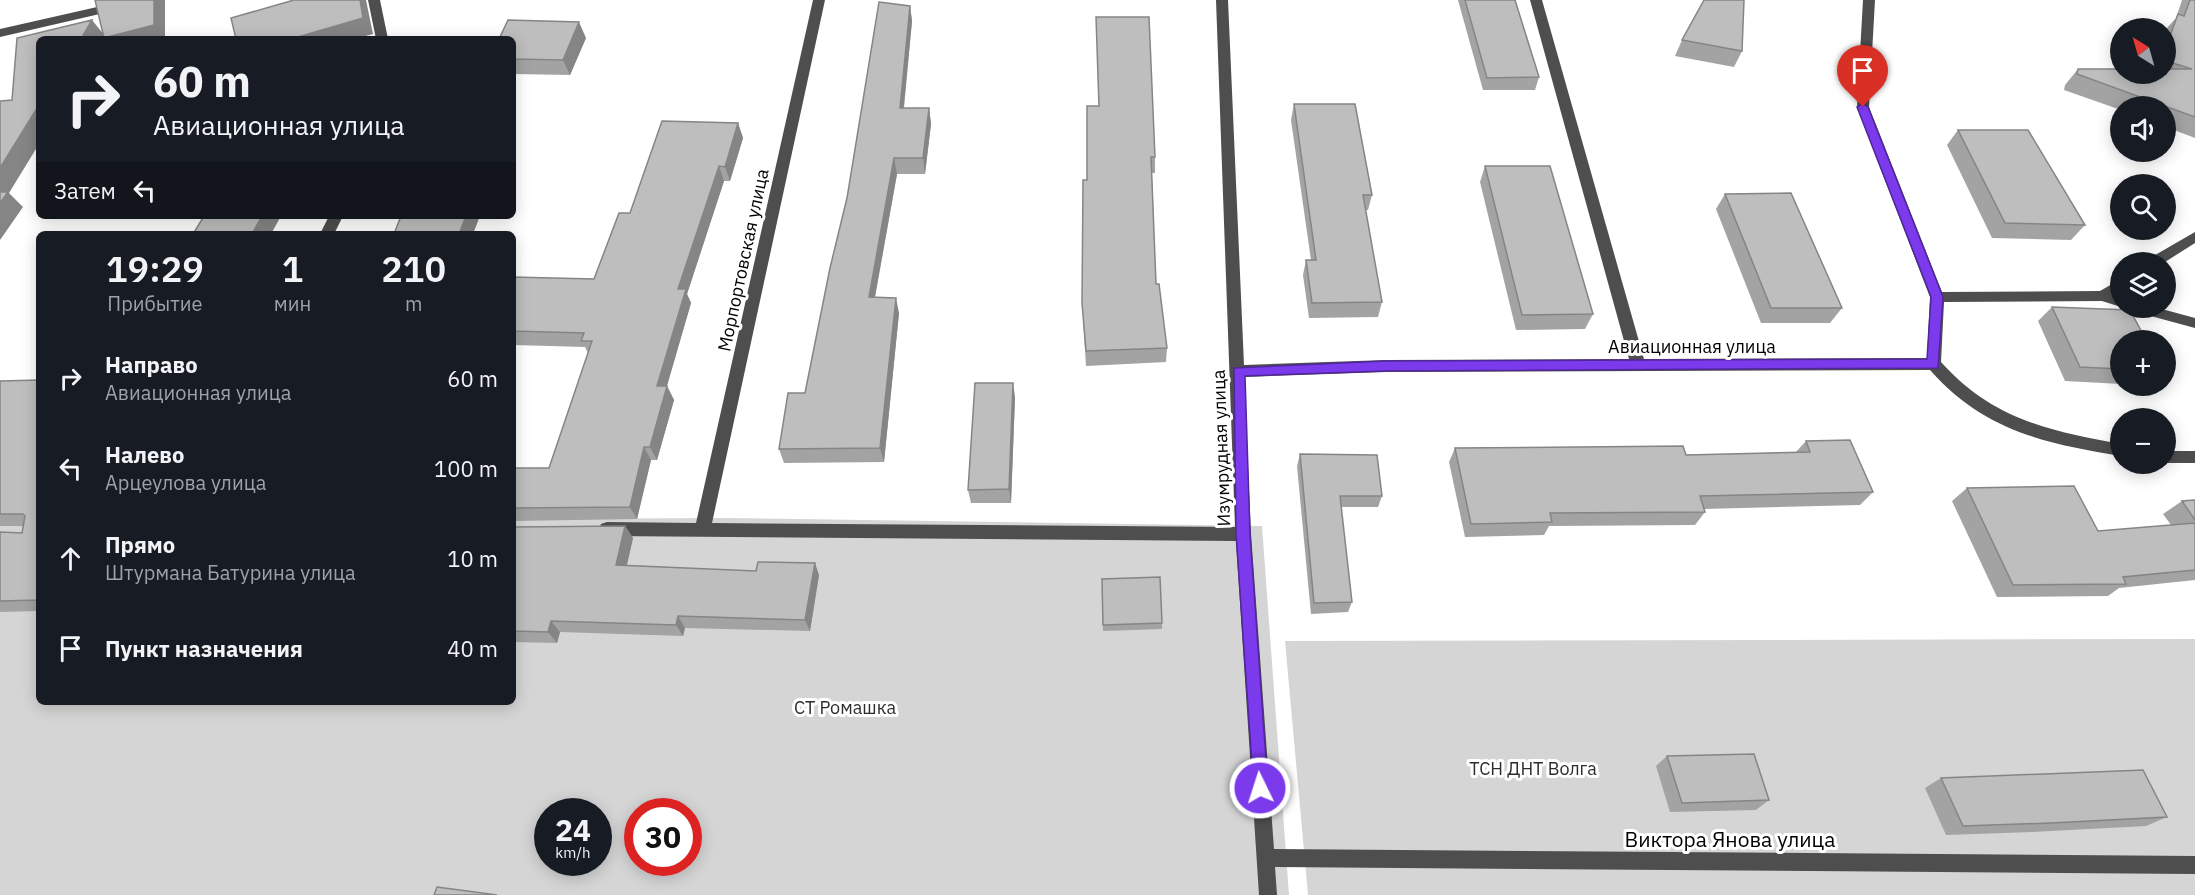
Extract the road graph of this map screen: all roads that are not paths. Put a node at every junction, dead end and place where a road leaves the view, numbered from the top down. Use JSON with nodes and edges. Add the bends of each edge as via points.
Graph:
{"nodes":[{"id":1,"x":143,"y":0,"type":"edge"},
{"id":2,"x":374,"y":0,"type":"edge"},
{"id":3,"x":819,"y":0,"type":"edge"},
{"id":4,"x":1222,"y":0,"type":"edge"},
{"id":5,"x":1536,"y":0,"type":"edge"},
{"id":6,"x":1869,"y":0,"type":"edge"},
{"id":7,"x":5,"y":33,"type":"edge"},
{"id":8,"x":381,"y":36,"type":"edge"},
{"id":9,"x":0,"y":45,"type":"edge"},
{"id":10,"x":2195,"y":237,"type":"edge"},
{"id":11,"x":2171,"y":252,"type":"edge"},
{"id":12,"x":2110,"y":291,"type":"edge"},
{"id":13,"x":2102,"y":296,"type":"junction"},
{"id":14,"x":1937,"y":297,"type":"junction"},
{"id":15,"x":2110,"y":299,"type":"edge"},
{"id":16,"x":2176,"y":318,"type":"edge"},
{"id":17,"x":2195,"y":323,"type":"edge"},
{"id":18,"x":1934,"y":364,"type":"junction"},
{"id":19,"x":1638,"y":366,"type":"junction"},
{"id":20,"x":1239,"y":372,"type":"junction"},
{"id":21,"x":2110,"y":448,"type":"edge"},
{"id":22,"x":2176,"y":457,"type":"edge"},
{"id":23,"x":2195,"y":457,"type":"edge"},
{"id":24,"x":703,"y":528,"type":"junction"},
{"id":25,"x":596,"y":529,"type":"edge"},
{"id":26,"x":1243,"y":534,"type":"junction"},
{"id":27,"x":1265,"y":858,"type":"junction"},
{"id":28,"x":2195,"y":865,"type":"edge"},
{"id":29,"x":1268,"y":895,"type":"edge"}],
"edges":[{"from":1,"to":7,"type":"street"},
{"from":2,"to":8,"type":"street"},
{"from":3,"to":24,"type":"street","name":"Морпортовская улица"},
{"from":4,"to":20,"type":"street","name":"Изумрудная улица"},
{"from":5,"to":19,"type":"street"},
{"from":6,"to":14,"type":"street","via":[[1863,107]]},
{"from":7,"to":9,"type":"street"},
{"from":10,"to":11,"type":"street"},
{"from":12,"to":13,"type":"street"},
{"from":13,"to":14,"type":"street"},
{"from":13,"to":15,"type":"street"},
{"from":14,"to":18,"type":"street"},
{"from":16,"to":17,"type":"street"},
{"from":18,"to":19,"type":"street","name":"Авиационная улица"},
{"from":18,"to":21,"type":"street","via":[[1949,385],[1993,417],[2070,442]]},
{"from":19,"to":20,"type":"street","name":"Авиационная улица","via":[[1386,366]]},
{"from":20,"to":26,"type":"street","name":"Изумрудная улица"},
{"from":22,"to":23,"type":"street"},
{"from":24,"to":25,"type":"street"},
{"from":24,"to":26,"type":"street"},
{"from":26,"to":27,"type":"street","name":"Изумрудная улица"},
{"from":27,"to":28,"type":"street","name":"Виктора Янова улица"},
{"from":27,"to":29,"type":"street","name":"Изумрудная улица"}]}
